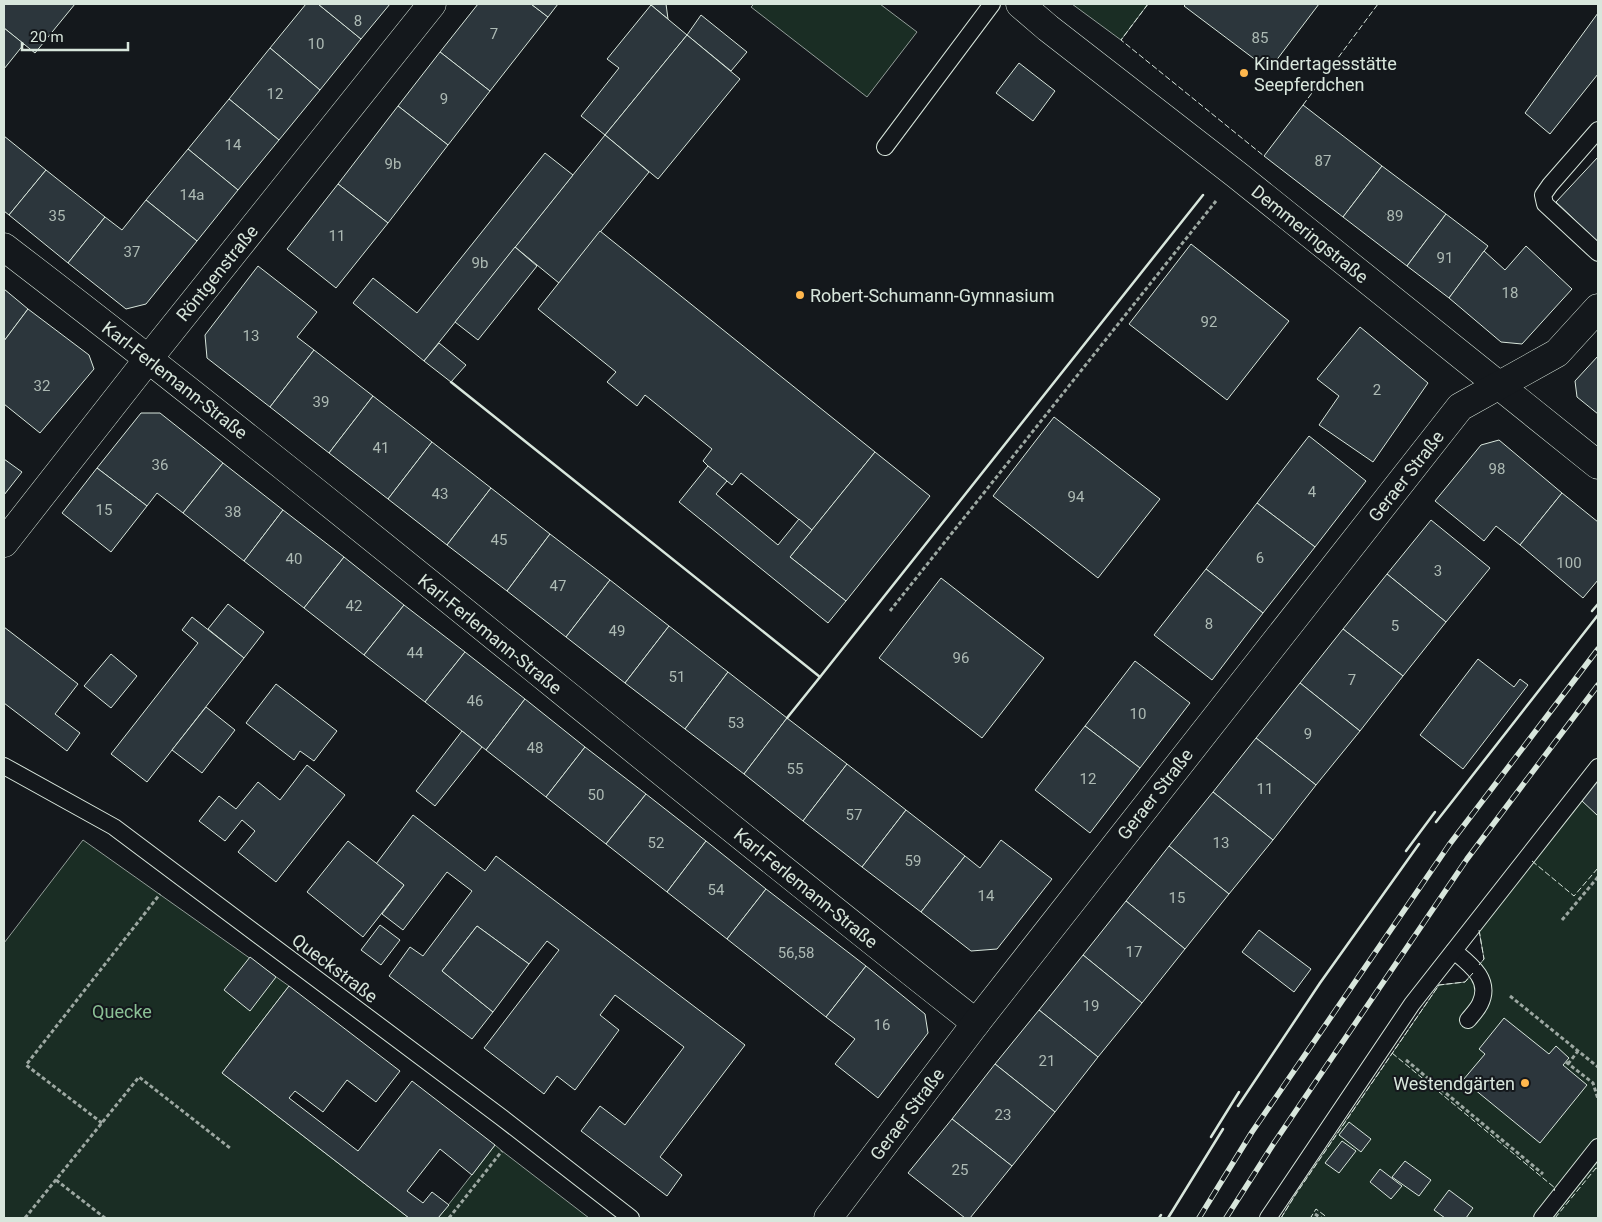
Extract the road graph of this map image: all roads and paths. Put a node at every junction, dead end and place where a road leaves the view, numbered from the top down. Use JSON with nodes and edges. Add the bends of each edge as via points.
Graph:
{"nodes":[{"id":1,"x":432,"y":4,"type":"edge"},
{"id":2,"x":992,"y":4,"type":"edge"},
{"id":3,"x":1020,"y":4,"type":"edge"},
{"id":4,"x":1598,"y":130,"type":"edge"},
{"id":5,"x":885,"y":147,"type":"dead end"},
{"id":6,"x":1237,"y":175,"type":"junction"},
{"id":7,"x":4,"y":247,"type":"edge"},
{"id":8,"x":1598,"y":253,"type":"edge"},
{"id":9,"x":1598,"y":308,"type":"edge"},
{"id":10,"x":149,"y":358,"type":"junction"},
{"id":11,"x":1497,"y":386,"type":"junction"},
{"id":12,"x":1598,"y":466,"type":"edge"},
{"id":13,"x":4,"y":544,"type":"edge"},
{"id":14,"x":890,"y":611,"type":"dead end"},
{"id":15,"x":4,"y":766,"type":"edge"},
{"id":16,"x":1598,"y":767,"type":"edge"},
{"id":17,"x":1598,"y":877,"type":"edge"},
{"id":18,"x":160,"y":894,"type":"dead end"},
{"id":19,"x":1562,"y":920,"type":"dead end"},
{"id":20,"x":1454,"y":951,"type":"junction"},
{"id":21,"x":1476,"y":969,"type":"junction"},
{"id":22,"x":1468,"y":1020,"type":"dead end"},
{"id":23,"x":976,"y":1023,"type":"junction"},
{"id":24,"x":1578,"y":1051,"type":"junction"},
{"id":25,"x":1405,"y":1059,"type":"dead end"},
{"id":26,"x":1598,"y":1067,"type":"edge"},
{"id":27,"x":1598,"y":1099,"type":"edge"},
{"id":28,"x":102,"y":1123,"type":"junction"},
{"id":29,"x":518,"y":1131,"type":"junction"},
{"id":30,"x":1598,"y":1147,"type":"edge"},
{"id":31,"x":230,"y":1148,"type":"dead end"},
{"id":32,"x":56,"y":1180,"type":"junction"},
{"id":33,"x":1564,"y":1191,"type":"junction"},
{"id":34,"x":1315,"y":1214,"type":"dead end"},
{"id":35,"x":25,"y":1218,"type":"edge"},
{"id":36,"x":105,"y":1218,"type":"edge"},
{"id":37,"x":450,"y":1218,"type":"edge"},
{"id":38,"x":630,"y":1218,"type":"edge"},
{"id":39,"x":828,"y":1218,"type":"edge"},
{"id":40,"x":1268,"y":1218,"type":"edge"},
{"id":41,"x":1321,"y":1218,"type":"edge"},
{"id":42,"x":1542,"y":1218,"type":"edge"}],
"edges":[{"from":1,"to":10,"type":"street","name":"Röntgenstraße"},
{"from":2,"to":5,"type":"lane"},
{"from":3,"to":6,"type":"street","name":"Demmeringstraße"},
{"from":4,"to":8,"type":"lane","via":[[1544,195],[1545,204]]},
{"from":6,"to":11,"type":"street","name":"Demmeringstraße"},
{"from":6,"to":14,"type":"path"},
{"from":7,"to":10,"type":"street","name":"Karl-Ferlemann-Straße"},
{"from":9,"to":11,"type":"street","name":"Geraer Straße","via":[[1557,353]]},
{"from":10,"to":13,"type":"street","name":"Röntgenstraße"},
{"from":10,"to":23,"type":"street","name":"Karl-Ferlemann-Straße","via":[[806,890]]},
{"from":11,"to":12,"type":"street","name":"Demmeringstraße"},
{"from":11,"to":23,"type":"street","name":"Geraer Straße","via":[[1460,407]]},
{"from":15,"to":29,"type":"lane","name":"Queckstraße","via":[[114,827]]},
{"from":16,"to":20,"type":"lane"},
{"from":17,"to":19,"type":"path"},
{"from":18,"to":28,"type":"path","via":[[26,1065]]},
{"from":20,"to":21,"type":"lane"},
{"from":20,"to":40,"type":"lane","via":[[1412,1004]]},
{"from":21,"to":22,"type":"lane","via":[[1484,993],[1480,1005]]},
{"from":21,"to":24,"type":"path"},
{"from":23,"to":39,"type":"street","name":"Geraer Straße"},
{"from":24,"to":26,"type":"path"},
{"from":24,"to":27,"type":"path","via":[[1567,1063],[1593,1083]]},
{"from":25,"to":33,"type":"path"},
{"from":28,"to":31,"type":"path","via":[[139,1077]]},
{"from":28,"to":32,"type":"path"},
{"from":29,"to":37,"type":"path"},
{"from":29,"to":38,"type":"lane","name":"Queckstraße"},
{"from":30,"to":33,"type":"lane"},
{"from":32,"to":35,"type":"path"},
{"from":32,"to":36,"type":"path"},
{"from":33,"to":42,"type":"lane"},
{"from":34,"to":41,"type":"path"}]}
